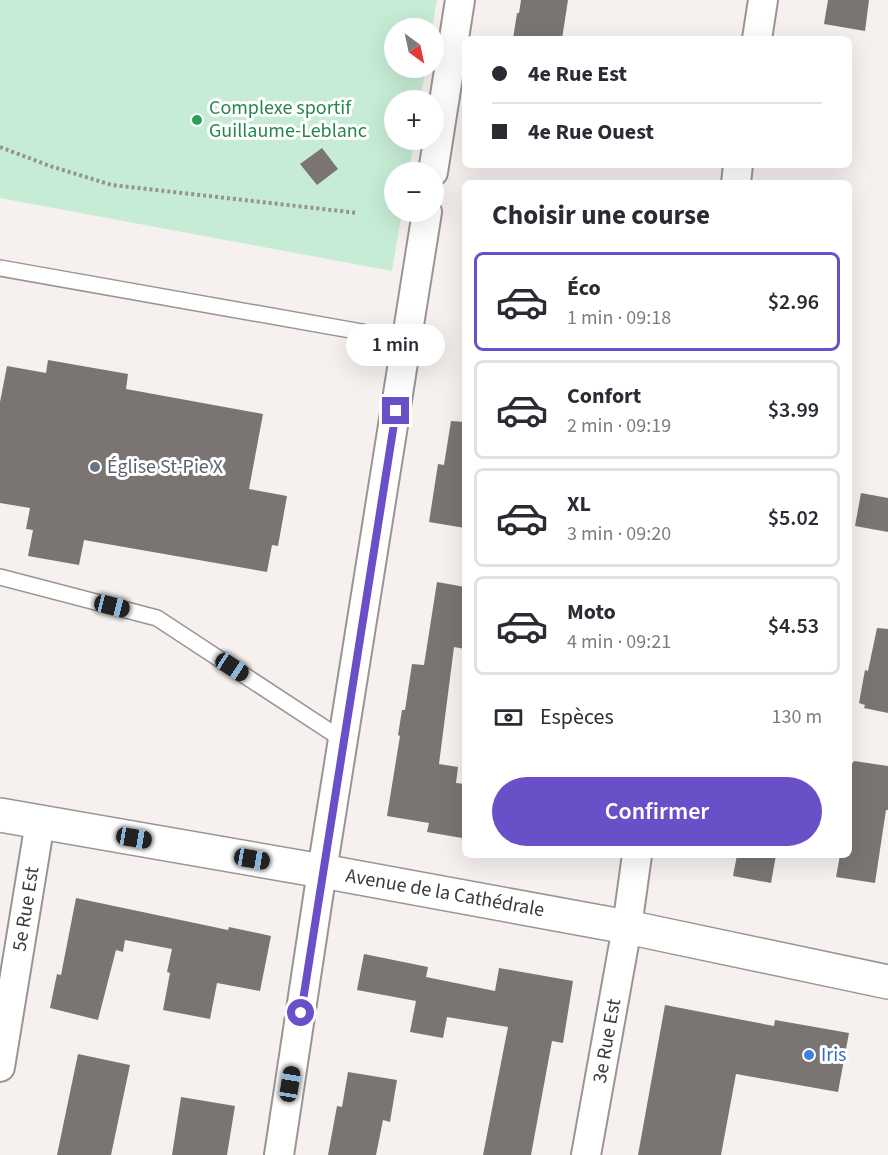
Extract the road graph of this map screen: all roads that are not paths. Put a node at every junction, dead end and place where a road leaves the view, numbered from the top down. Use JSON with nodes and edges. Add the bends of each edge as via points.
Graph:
{"nodes":[{"id":1,"x":460,"y":0,"type":"edge"},
{"id":2,"x":763,"y":0,"type":"edge"},
{"id":3,"x":757,"y":36,"type":"edge"},
{"id":4,"x":435,"y":162,"type":"edge"},
{"id":5,"x":425,"y":222,"type":"edge"},
{"id":6,"x":0,"y":268,"type":"edge"},
{"id":7,"x":407,"y":340,"type":"junction"},
{"id":8,"x":0,"y":578,"type":"edge"},
{"id":9,"x":343,"y":740,"type":"junction"},
{"id":10,"x":0,"y":815,"type":"edge"},
{"id":11,"x":40,"y":822,"type":"junction"},
{"id":12,"x":637,"y":858,"type":"edge"},
{"id":13,"x":322,"y":871,"type":"junction"},
{"id":14,"x":627,"y":927,"type":"junction"},
{"id":15,"x":888,"y":982,"type":"edge"},
{"id":16,"x":0,"y":1067,"type":"edge"},
{"id":17,"x":279,"y":1155,"type":"edge"},
{"id":18,"x":586,"y":1155,"type":"edge"}],
"edges":[{"from":1,"to":4,"type":"street"},
{"from":2,"to":3,"type":"street"},
{"from":5,"to":7,"type":"street"},
{"from":6,"to":7,"type":"lane"},
{"from":7,"to":9,"type":"street"},
{"from":8,"to":9,"type":"lane","via":[[157,618]]},
{"from":9,"to":13,"type":"street"},
{"from":10,"to":11,"type":"street","name":"Avenue de la Cathédrale"},
{"from":11,"to":13,"type":"street","name":"Avenue de la Cathédrale"},
{"from":11,"to":16,"type":"street","name":"5e Rue Est"},
{"from":12,"to":14,"type":"street","name":"3e Rue Est"},
{"from":13,"to":14,"type":"street","name":"Avenue de la Cathédrale"},
{"from":13,"to":17,"type":"street"},
{"from":14,"to":15,"type":"street","name":"Avenue de la Cathédrale"},
{"from":14,"to":18,"type":"street","name":"3e Rue Est"}]}
